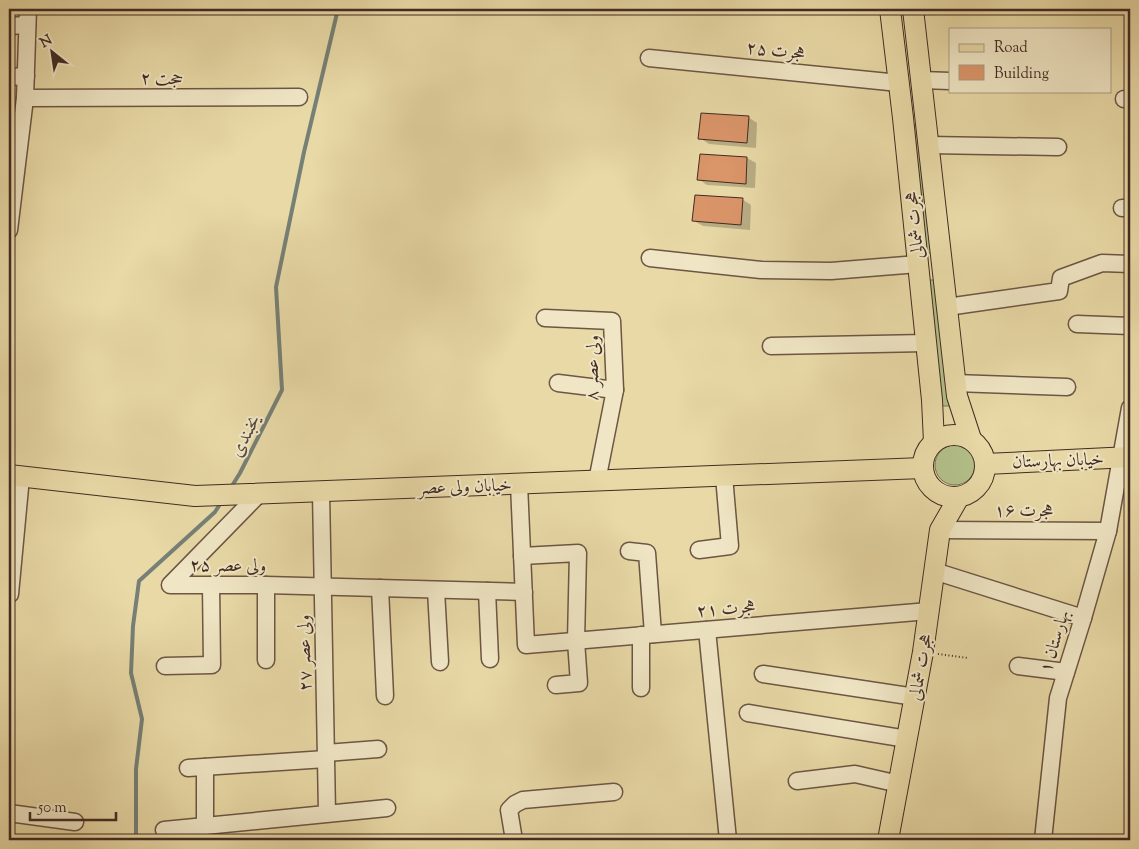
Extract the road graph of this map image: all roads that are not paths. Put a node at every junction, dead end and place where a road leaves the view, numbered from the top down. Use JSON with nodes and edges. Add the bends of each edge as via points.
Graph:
{"nodes":[{"id":1,"x":890,"y":9,"type":"edge"},
{"id":2,"x":913,"y":9,"type":"edge"},
{"id":3,"x":28,"y":17,"type":"edge"},
{"id":4,"x":9,"y":26,"type":"edge"},
{"id":5,"x":649,"y":58,"type":"dead end"},
{"id":6,"x":26,"y":76,"type":"junction"},
{"id":7,"x":9,"y":77,"type":"edge"},
{"id":8,"x":921,"y":80,"type":"junction"},
{"id":9,"x":949,"y":81,"type":"edge"},
{"id":10,"x":899,"y":82,"type":"junction"},
{"id":11,"x":299,"y":97,"type":"dead end"},
{"id":12,"x":25,"y":98,"type":"junction"},
{"id":13,"x":928,"y":145,"type":"junction"},
{"id":14,"x":1058,"y":146,"type":"dead end"},
{"id":15,"x":9,"y":225,"type":"edge"},
{"id":16,"x":650,"y":258,"type":"dead end"},
{"id":17,"x":918,"y":264,"type":"junction"},
{"id":18,"x":1130,"y":264,"type":"edge"},
{"id":19,"x":947,"y":307,"type":"junction"},
{"id":20,"x":545,"y":318,"type":"dead end"},
{"id":21,"x":1077,"y":324,"type":"dead end"},
{"id":22,"x":1130,"y":326,"type":"edge"},
{"id":23,"x":926,"y":342,"type":"junction"},
{"id":24,"x":771,"y":346,"type":"dead end"},
{"id":25,"x":558,"y":382,"type":"dead end"},
{"id":26,"x":956,"y":383,"type":"junction"},
{"id":27,"x":1067,"y":387,"type":"dead end"},
{"id":28,"x":615,"y":390,"type":"junction"},
{"id":29,"x":1130,"y":408,"type":"edge"},
{"id":30,"x":971,"y":439,"type":"junction"},
{"id":31,"x":934,"y":442,"type":"junction"},
{"id":32,"x":1126,"y":458,"type":"edge"},
{"id":33,"x":985,"y":464,"type":"junction"},
{"id":34,"x":923,"y":468,"type":"junction"},
{"id":35,"x":15,"y":476,"type":"edge"},
{"id":36,"x":724,"y":476,"type":"junction"},
{"id":37,"x":597,"y":481,"type":"junction"},
{"id":38,"x":519,"y":484,"type":"junction"},
{"id":39,"x":934,"y":490,"type":"junction"},
{"id":40,"x":321,"y":492,"type":"junction"},
{"id":41,"x":259,"y":494,"type":"junction"},
{"id":42,"x":959,"y":497,"type":"junction"},
{"id":43,"x":940,"y":530,"type":"junction"},
{"id":44,"x":1108,"y":531,"type":"junction"},
{"id":45,"x":12,"y":544,"type":"edge"},
{"id":46,"x":699,"y":550,"type":"dead end"},
{"id":47,"x":629,"y":551,"type":"dead end"},
{"id":48,"x":522,"y":556,"type":"junction"},
{"id":49,"x":934,"y":571,"type":"junction"},
{"id":50,"x":211,"y":585,"type":"junction"},
{"id":51,"x":266,"y":585,"type":"junction"},
{"id":52,"x":323,"y":587,"type":"junction"},
{"id":53,"x":380,"y":588,"type":"junction"},
{"id":54,"x":436,"y":590,"type":"junction"},
{"id":55,"x":487,"y":591,"type":"junction"},
{"id":56,"x":524,"y":592,"type":"junction"},
{"id":57,"x":10,"y":594,"type":"edge"},
{"id":58,"x":929,"y":611,"type":"junction"},
{"id":59,"x":1083,"y":618,"type":"junction"},
{"id":60,"x":707,"y":630,"type":"junction"},
{"id":61,"x":647,"y":635,"type":"junction"},
{"id":62,"x":576,"y":640,"type":"junction"},
{"id":63,"x":490,"y":659,"type":"dead end"},
{"id":64,"x":266,"y":660,"type":"dead end"},
{"id":65,"x":440,"y":662,"type":"dead end"},
{"id":66,"x":166,"y":666,"type":"dead end"},
{"id":67,"x":1018,"y":666,"type":"dead end"},
{"id":68,"x":1066,"y":672,"type":"junction"},
{"id":69,"x":763,"y":674,"type":"dead end"},
{"id":70,"x":556,"y":685,"type":"dead end"},
{"id":71,"x":641,"y":688,"type":"dead end"},
{"id":72,"x":385,"y":696,"type":"dead end"},
{"id":73,"x":915,"y":696,"type":"junction"},
{"id":74,"x":748,"y":713,"type":"dead end"},
{"id":75,"x":907,"y":739,"type":"junction"},
{"id":76,"x":378,"y":749,"type":"dead end"},
{"id":77,"x":326,"y":756,"type":"junction"},
{"id":78,"x":205,"y":767,"type":"junction"},
{"id":79,"x":188,"y":768,"type":"dead end"},
{"id":80,"x":797,"y":781,"type":"dead end"},
{"id":81,"x":898,"y":784,"type":"junction"},
{"id":82,"x":614,"y":792,"type":"dead end"},
{"id":83,"x":387,"y":808,"type":"dead end"},
{"id":84,"x":9,"y":813,"type":"edge"},
{"id":85,"x":328,"y":813,"type":"junction"},
{"id":86,"x":75,"y":822,"type":"dead end"},
{"id":87,"x":205,"y":826,"type":"junction"},
{"id":88,"x":164,"y":830,"type":"dead end"},
{"id":89,"x":514,"y":840,"type":"edge"},
{"id":90,"x":728,"y":840,"type":"edge"},
{"id":91,"x":888,"y":840,"type":"edge"},
{"id":92,"x":1043,"y":840,"type":"edge"}],
"edges":[{"from":1,"to":10,"type":"main road","name":"هجرت شمالی"},
{"from":2,"to":8,"type":"main road","name":"هجرت شمالی"},
{"from":3,"to":4,"type":"street"},
{"from":3,"to":6,"type":"street"},
{"from":5,"to":10,"type":"street","name":"هجرت ۲۵"},
{"from":6,"to":7,"type":"street"},
{"from":6,"to":12,"type":"street"},
{"from":8,"to":9,"type":"street"},
{"from":8,"to":13,"type":"main road","name":"هجرت شمالی"},
{"from":10,"to":17,"type":"main road","name":"هجرت شمالی"},
{"from":11,"to":12,"type":"street","name":"حجت ۲"},
{"from":12,"to":15,"type":"street"},
{"from":13,"to":14,"type":"street"},
{"from":13,"to":19,"type":"main road","name":"هجرت شمالی"},
{"from":16,"to":17,"type":"street","via":[[761,270],[831,271]]},
{"from":17,"to":23,"type":"main road","name":"هجرت شمالی"},
{"from":18,"to":19,"type":"street","via":[[1102,264],[1061,278],[1059,291]]},
{"from":19,"to":26,"type":"main road","name":"هجرت شمالی"},
{"from":20,"to":28,"type":"street","name":"ولی عصر ۸","via":[[612,321]]},
{"from":21,"to":22,"type":"street"},
{"from":23,"to":24,"type":"street"},
{"from":23,"to":31,"type":"main road","name":"هجرت شمالی"},
{"from":25,"to":28,"type":"street"},
{"from":26,"to":27,"type":"street"},
{"from":26,"to":30,"type":"main road","name":"هجرت شمالی"},
{"from":28,"to":37,"type":"street","name":"ولی عصر ۸"},
{"from":29,"to":32,"type":"street","name":"بهارستان ۱"},
{"from":30,"to":31,"type":"main road","via":[[952,435]]},
{"from":30,"to":33,"type":"main road","via":[[983,454]]},
{"from":31,"to":34,"type":"main road","via":[[924,458]]},
{"from":32,"to":33,"type":"main road","name":"خیابان بهارستان"},
{"from":32,"to":44,"type":"street","name":"بهارستان ۱"},
{"from":33,"to":42,"type":"main road","via":[[981,482],[968,494]]},
{"from":34,"to":36,"type":"main road","name":"خیابان ولی عصر"},
{"from":34,"to":39,"type":"main road"},
{"from":35,"to":41,"type":"main road","name":"خیابان ولی عصر","via":[[195,496]]},
{"from":35,"to":45,"type":"street"},
{"from":36,"to":37,"type":"main road","name":"خیابان ولی عصر"},
{"from":36,"to":46,"type":"street","via":[[730,546]]},
{"from":37,"to":38,"type":"main road","name":"خیابان ولی عصر"},
{"from":38,"to":40,"type":"main road","name":"خیابان ولی عصر"},
{"from":38,"to":48,"type":"street"},
{"from":39,"to":42,"type":"main road","via":[[945,496]]},
{"from":39,"to":43,"type":"main road"},
{"from":40,"to":41,"type":"main road","name":"خیابان ولی عصر"},
{"from":40,"to":52,"type":"street","name":"ولی عصر ۲۷"},
{"from":41,"to":50,"type":"street","name":"ولی عصر ۲۵","via":[[170,585]]},
{"from":42,"to":43,"type":"main road","name":"هجرت شمالی"},
{"from":43,"to":44,"type":"street","name":"هجرت ۱۶"},
{"from":43,"to":49,"type":"main road","name":"هجرت شمالی"},
{"from":44,"to":59,"type":"street","name":"بهارستان ۱"},
{"from":45,"to":57,"type":"street"},
{"from":47,"to":61,"type":"street","via":[[647,553]]},
{"from":48,"to":56,"type":"street"},
{"from":48,"to":62,"type":"street","via":[[578,553]]},
{"from":49,"to":58,"type":"main road","name":"هجرت شمالی"},
{"from":49,"to":59,"type":"street"},
{"from":50,"to":51,"type":"street","name":"ولی عصر ۲۵"},
{"from":50,"to":66,"type":"street","via":[[212,665]]},
{"from":51,"to":52,"type":"street","name":"ولی عصر ۲۵"},
{"from":51,"to":64,"type":"street"},
{"from":52,"to":53,"type":"street","name":"ولی عصر ۲۵"},
{"from":52,"to":77,"type":"street","name":"ولی عصر ۲۷"},
{"from":53,"to":54,"type":"street","name":"ولی عصر ۲۵"},
{"from":53,"to":72,"type":"street"},
{"from":54,"to":55,"type":"street","name":"ولی عصر ۲۵"},
{"from":54,"to":65,"type":"street"},
{"from":55,"to":56,"type":"street","name":"ولی عصر ۲۵"},
{"from":55,"to":63,"type":"street"},
{"from":56,"to":62,"type":"street","name":"هجرت ۲۱","via":[[526,645]]},
{"from":58,"to":60,"type":"street","name":"هجرت ۲۱"},
{"from":58,"to":73,"type":"main road","name":"هجرت شمالی"},
{"from":59,"to":68,"type":"street","name":"بهارستان ۱"},
{"from":60,"to":61,"type":"street","name":"هجرت ۲۱"},
{"from":60,"to":90,"type":"street"},
{"from":61,"to":62,"type":"street","name":"هجرت ۲۱"},
{"from":61,"to":71,"type":"street"},
{"from":62,"to":70,"type":"street","via":[[579,683]]},
{"from":67,"to":68,"type":"street"},
{"from":68,"to":92,"type":"street","name":"بهارستان ۱","via":[[1058,698]]},
{"from":69,"to":73,"type":"street"},
{"from":73,"to":75,"type":"main road","name":"هجرت شمالی"},
{"from":74,"to":75,"type":"street"},
{"from":75,"to":81,"type":"main road","name":"هجرت شمالی"},
{"from":76,"to":77,"type":"street"},
{"from":77,"to":78,"type":"street"},
{"from":77,"to":85,"type":"street","name":"ولی عصر ۲۷"},
{"from":78,"to":79,"type":"street"},
{"from":78,"to":87,"type":"street"},
{"from":80,"to":81,"type":"street","via":[[855,774]]},
{"from":81,"to":91,"type":"main road","name":"هجرت شمالی"},
{"from":82,"to":89,"type":"street","via":[[523,800],[509,810]]},
{"from":83,"to":85,"type":"street"},
{"from":84,"to":86,"type":"street"},
{"from":85,"to":87,"type":"street"},
{"from":87,"to":88,"type":"street"}]}
